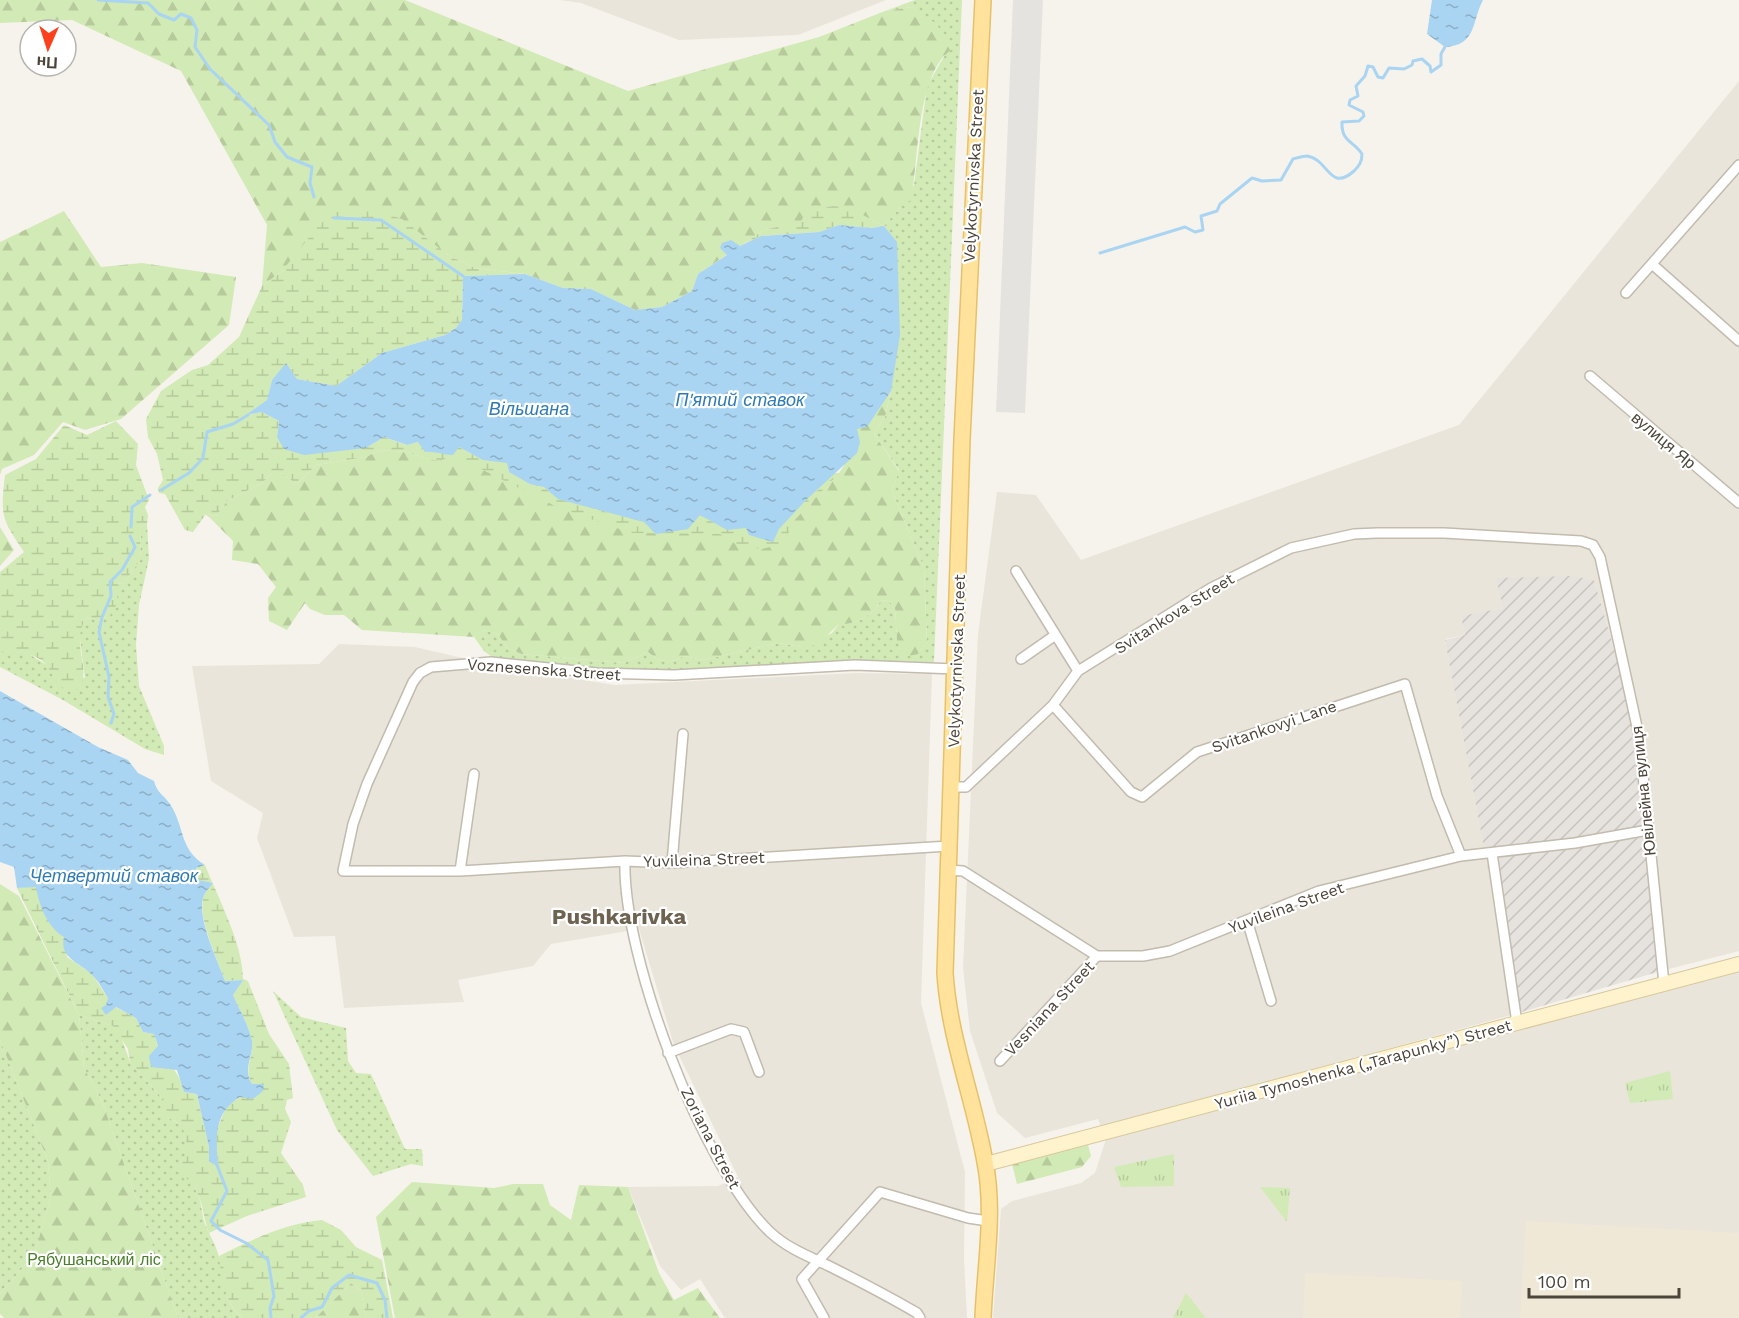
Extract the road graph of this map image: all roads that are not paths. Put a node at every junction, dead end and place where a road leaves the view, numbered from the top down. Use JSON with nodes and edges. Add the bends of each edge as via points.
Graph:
{"nodes":[{"id":1,"x":983,"y":0,"type":"edge"},
{"id":2,"x":1737,"y":171,"type":"edge"},
{"id":3,"x":1652,"y":264,"type":"junction"},
{"id":4,"x":1626,"y":292,"type":"dead end"},
{"id":5,"x":1739,"y":341,"type":"edge"},
{"id":6,"x":1590,"y":376,"type":"dead end"},
{"id":7,"x":1739,"y":503,"type":"edge"},
{"id":8,"x":1581,"y":541,"type":"joint"},
{"id":9,"x":1016,"y":571,"type":"dead end"},
{"id":10,"x":1054,"y":636,"type":"junction"},
{"id":11,"x":1021,"y":659,"type":"dead end"},
{"id":12,"x":955,"y":669,"type":"junction"},
{"id":13,"x":1078,"y":671,"type":"junction"},
{"id":14,"x":1053,"y":705,"type":"junction"},
{"id":15,"x":683,"y":734,"type":"dead end"},
{"id":16,"x":474,"y":774,"type":"dead end"},
{"id":17,"x":951,"y":787,"type":"junction"},
{"id":18,"x":1648,"y":830,"type":"junction"},
{"id":19,"x":949,"y":846,"type":"junction"},
{"id":20,"x":1492,"y":853,"type":"junction"},
{"id":21,"x":1461,"y":856,"type":"junction"},
{"id":22,"x":625,"y":861,"type":"junction"},
{"id":23,"x":672,"y":863,"type":"junction"},
{"id":24,"x":948,"y":870,"type":"junction"},
{"id":25,"x":460,"y":871,"type":"junction"},
{"id":26,"x":1247,"y":920,"type":"junction"},
{"id":27,"x":1097,"y":956,"type":"junction"},
{"id":28,"x":1739,"y":964,"type":"edge"},
{"id":29,"x":1664,"y":984,"type":"junction"},
{"id":30,"x":1271,"y":1001,"type":"dead end"},
{"id":31,"x":1517,"y":1023,"type":"junction"},
{"id":32,"x":668,"y":1053,"type":"junction"},
{"id":33,"x":1000,"y":1061,"type":"dead end"},
{"id":34,"x":759,"y":1072,"type":"dead end"},
{"id":35,"x":986,"y":1164,"type":"junction"},
{"id":36,"x":988,"y":1221,"type":"junction"},
{"id":37,"x":817,"y":1260,"type":"junction"},
{"id":38,"x":824,"y":1318,"type":"edge"},
{"id":39,"x":920,"y":1318,"type":"edge"},
{"id":40,"x":983,"y":1318,"type":"edge"}],
"edges":[{"from":1,"to":12,"type":"main road","name":"Velykotyrnivska Street"},
{"from":2,"to":3,"type":"street"},
{"from":3,"to":4,"type":"street"},
{"from":3,"to":5,"type":"street"},
{"from":6,"to":7,"type":"street","name":"вулиця Яр"},
{"from":8,"to":13,"type":"street","name":"Svitankova Street","via":[[1444,532],[1377,533],[1291,548],[1211,588]]},
{"from":8,"to":18,"type":"street","name":"Ювілейна вулиця","via":[[1593,544],[1600,557],[1610,613],[1620,642],[1639,736]]},
{"from":9,"to":10,"type":"street"},
{"from":10,"to":11,"type":"street"},
{"from":10,"to":13,"type":"street"},
{"from":12,"to":17,"type":"main road","name":"Velykotyrnivska Street"},
{"from":12,"to":25,"type":"street","name":"Voznesenska Street","via":[[855,665],[674,675],[597,673],[490,662],[431,667],[413,682],[368,784],[353,824],[343,871]]},
{"from":13,"to":14,"type":"street","name":"Svitankova Street"},
{"from":14,"to":17,"type":"street","name":"Svitankova Street","via":[[966,788]]},
{"from":14,"to":21,"type":"street","name":"Svitankovyi Lane","via":[[1131,792],[1142,796],[1197,752],[1405,684],[1437,796]]},
{"from":15,"to":23,"type":"street"},
{"from":16,"to":25,"type":"street"},
{"from":17,"to":19,"type":"main road","name":"Velykotyrnivska Street"},
{"from":18,"to":20,"type":"street","name":"Yuvileina Street"},
{"from":18,"to":29,"type":"street","name":"Ювілейна вулиця"},
{"from":19,"to":23,"type":"street","name":"Yuvileina Street"},
{"from":19,"to":24,"type":"main road","name":"Velykotyrnivska Street"},
{"from":20,"to":21,"type":"street","name":"Yuvileina Street"},
{"from":20,"to":31,"type":"street"},
{"from":21,"to":26,"type":"street","name":"Yuvileina Street","via":[[1319,891]]},
{"from":22,"to":23,"type":"street","name":"Yuvileina Street"},
{"from":22,"to":25,"type":"street","name":"Yuvileina Street"},
{"from":22,"to":32,"type":"street","name":"Zoriana Street","via":[[624,887],[633,932]]},
{"from":24,"to":27,"type":"street","via":[[963,871]]},
{"from":24,"to":35,"type":"main road","name":"Velykotyrnivska Street","via":[[946,997]]},
{"from":26,"to":27,"type":"street","name":"Yuvileina Street","via":[[1170,951]]},
{"from":26,"to":30,"type":"street"},
{"from":27,"to":33,"type":"street","name":"Vesniana Street"},
{"from":28,"to":29,"type":"street","name":"Yuriia Tymoshenka („Tarapunky”) Street"},
{"from":29,"to":31,"type":"street","name":"Yuriia Tymoshenka („Tarapunky”) Street"},
{"from":31,"to":35,"type":"street","name":"Yuriia Tymoshenka („Tarapunky”) Street"},
{"from":32,"to":34,"type":"street","via":[[739,1029],[744,1032]]},
{"from":32,"to":37,"type":"street","name":"Zoriana Street","via":[[728,1180],[770,1232],[789,1247]]},
{"from":35,"to":36,"type":"main road","name":"Velykotyrnivska Street"},
{"from":36,"to":37,"type":"street","via":[[880,1192]]},
{"from":36,"to":40,"type":"main road","name":"Velykotyrnivska Street"},
{"from":37,"to":38,"type":"street","via":[[802,1279]]},
{"from":37,"to":39,"type":"street","name":"Zoriana Street","via":[[885,1294]]}]}
